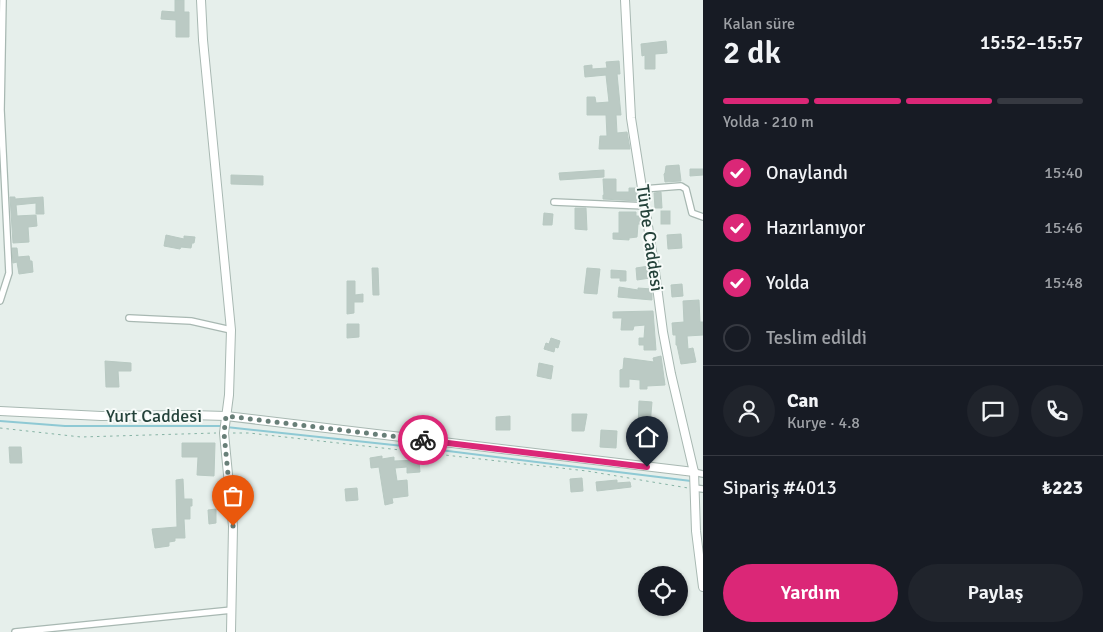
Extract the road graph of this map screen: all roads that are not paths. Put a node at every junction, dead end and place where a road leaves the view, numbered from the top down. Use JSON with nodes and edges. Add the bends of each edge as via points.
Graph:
{"nodes":[{"id":1,"x":3,"y":0,"type":"edge"},
{"id":2,"x":201,"y":0,"type":"edge"},
{"id":3,"x":625,"y":0,"type":"edge"},
{"id":4,"x":643,"y":188,"type":"junction"},
{"id":5,"x":554,"y":202,"type":"dead end"},
{"id":6,"x":646,"y":206,"type":"junction"},
{"id":7,"x":703,"y":217,"type":"edge"},
{"id":8,"x":0,"y":301,"type":"edge"},
{"id":9,"x":129,"y":318,"type":"dead end"},
{"id":10,"x":231,"y":330,"type":"junction"},
{"id":11,"x":0,"y":411,"type":"edge"},
{"id":12,"x":226,"y":416,"type":"junction"},
{"id":13,"x":694,"y":472,"type":"junction"},
{"id":14,"x":703,"y":474,"type":"edge"},
{"id":15,"x":694,"y":488,"type":"junction"},
{"id":16,"x":703,"y":489,"type":"edge"},
{"id":17,"x":703,"y":587,"type":"edge"},
{"id":18,"x":232,"y":610,"type":"junction"},
{"id":19,"x":15,"y":632,"type":"edge"},
{"id":20,"x":231,"y":632,"type":"edge"}],
"edges":[{"from":1,"to":8,"type":"street","via":[[1,110],[8,272]]},
{"from":2,"to":10,"type":"street","via":[[202,40]]},
{"from":3,"to":4,"type":"street","name":"Türbe Caddesi","via":[[630,104]]},
{"from":4,"to":6,"type":"street","name":"Türbe Caddesi"},
{"from":4,"to":7,"type":"street","via":[[681,186],[686,189],[692,213]]},
{"from":5,"to":6,"type":"street"},
{"from":6,"to":13,"type":"street","name":"Türbe Caddesi","via":[[667,350]]},
{"from":9,"to":10,"type":"street","via":[[191,321]]},
{"from":10,"to":12,"type":"street"},
{"from":11,"to":12,"type":"street","name":"Yurt Caddesi","via":[[101,416]]},
{"from":12,"to":13,"type":"street","name":"Yurt Caddesi"},
{"from":12,"to":18,"type":"street","via":[[224,433],[233,526]]},
{"from":13,"to":14,"type":"street"},
{"from":13,"to":15,"type":"street","name":"Türbe Caddesi"},
{"from":15,"to":16,"type":"street"},
{"from":15,"to":17,"type":"street","name":"Türbe Caddesi"},
{"from":18,"to":19,"type":"street"},
{"from":18,"to":20,"type":"street"}]}
